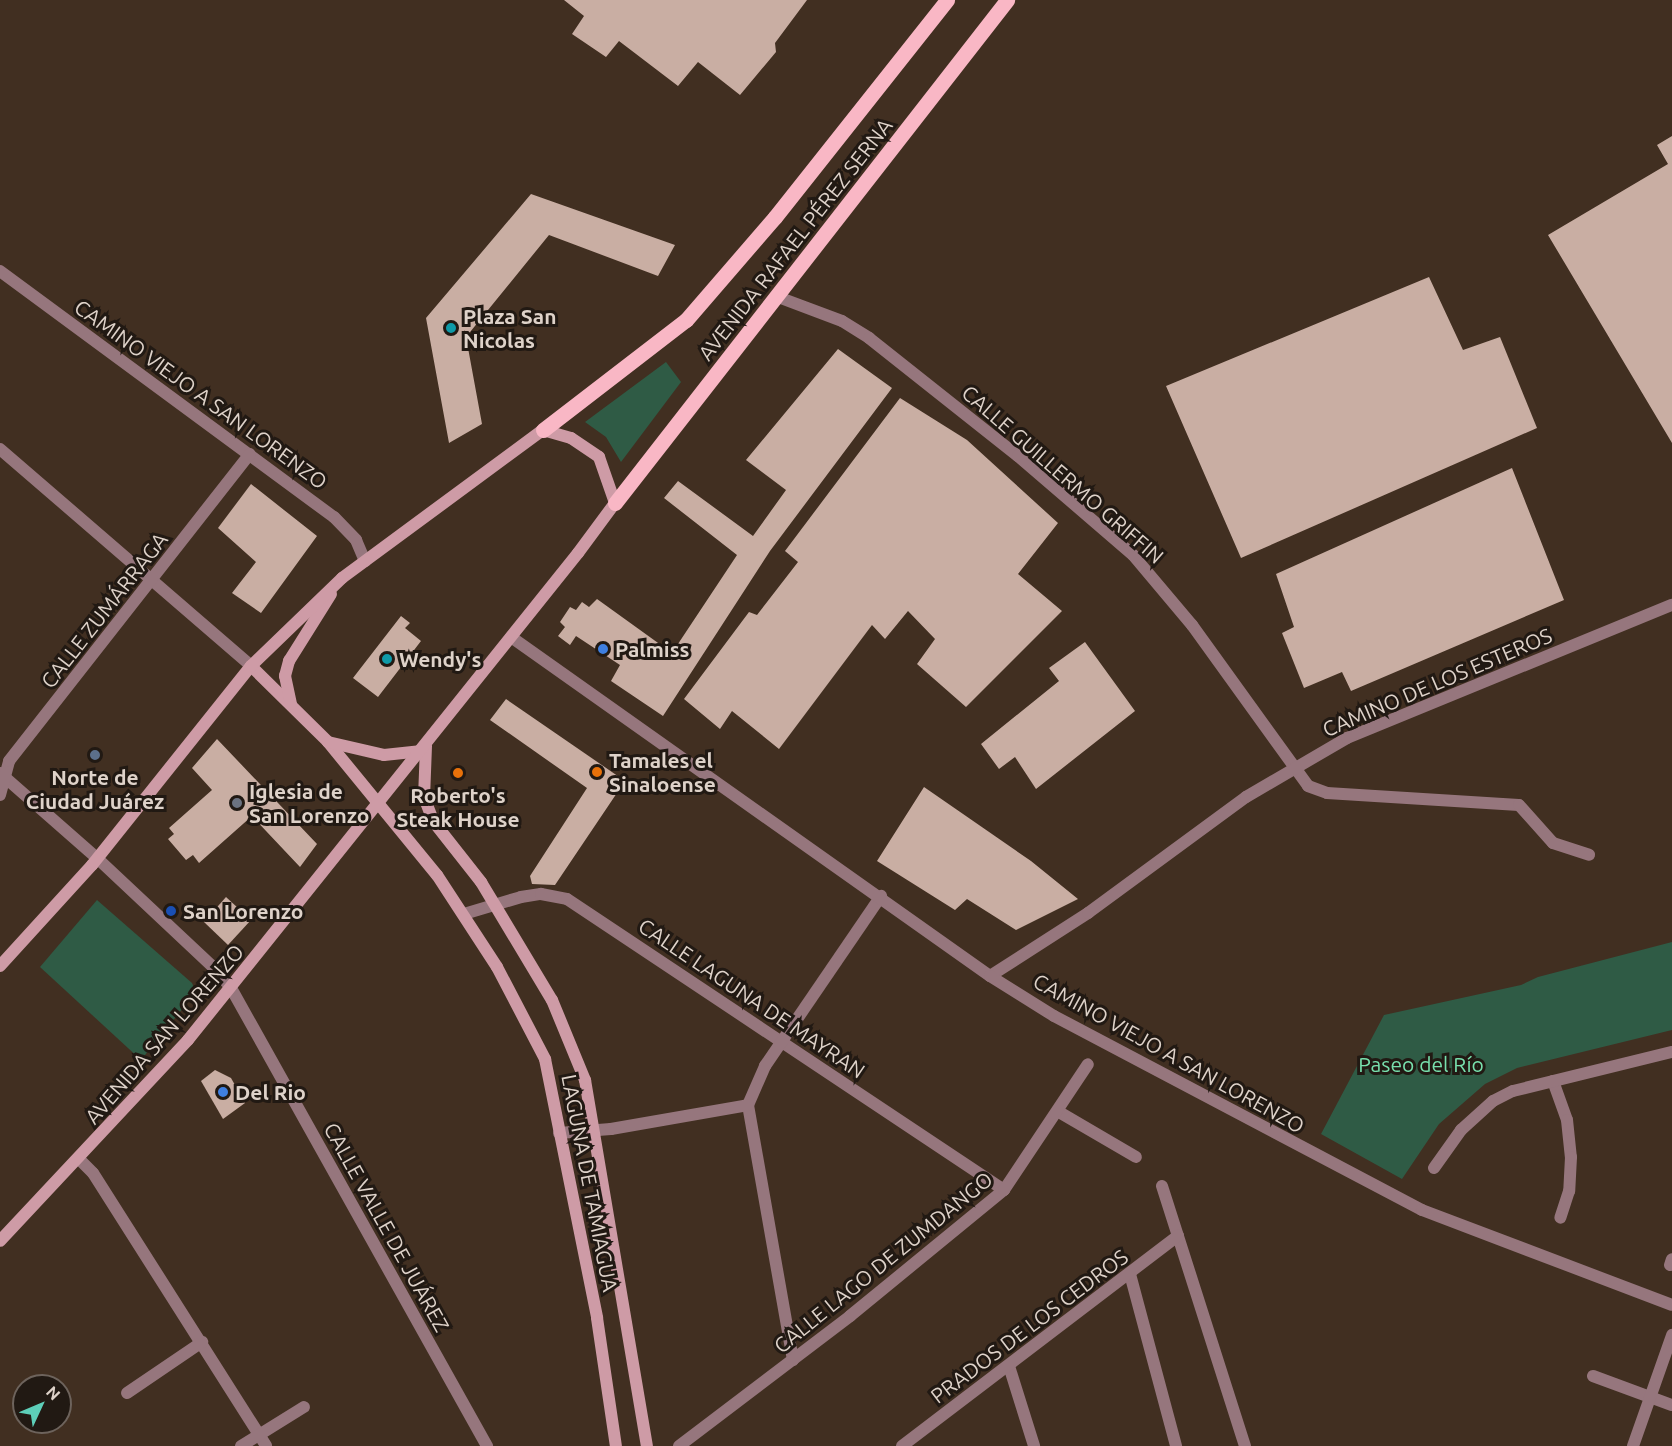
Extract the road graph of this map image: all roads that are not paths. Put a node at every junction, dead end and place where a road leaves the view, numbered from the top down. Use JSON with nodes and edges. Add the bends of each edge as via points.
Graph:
{"nodes":[{"id":1,"x":947,"y":0,"type":"edge"},
{"id":2,"x":1008,"y":0,"type":"edge"},
{"id":3,"x":0,"y":271,"type":"edge"},
{"id":4,"x":778,"y":297,"type":"junction"},
{"id":5,"x":543,"y":430,"type":"junction"},
{"id":6,"x":0,"y":449,"type":"edge"},
{"id":7,"x":249,"y":454,"type":"junction"},
{"id":8,"x":615,"y":503,"type":"junction"},
{"id":9,"x":364,"y":561,"type":"junction"},
{"id":10,"x":342,"y":578,"type":"junction"},
{"id":11,"x":152,"y":582,"type":"junction"},
{"id":12,"x":1672,"y":604,"type":"edge"},
{"id":13,"x":511,"y":636,"type":"junction"},
{"id":14,"x":251,"y":666,"type":"junction"},
{"id":15,"x":291,"y":704,"type":"junction"},
{"id":16,"x":328,"y":742,"type":"junction"},
{"id":17,"x":424,"y":749,"type":"junction"},
{"id":18,"x":1293,"y":769,"type":"junction"},
{"id":19,"x":2,"y":775,"type":"edge"},
{"id":20,"x":0,"y":795,"type":"edge"},
{"id":21,"x":378,"y":804,"type":"junction"},
{"id":22,"x":1589,"y":855,"type":"dead end"},
{"id":23,"x":98,"y":859,"type":"junction"},
{"id":24,"x":881,"y":896,"type":"junction"},
{"id":25,"x":494,"y":904,"type":"junction"},
{"id":26,"x":464,"y":914,"type":"junction"},
{"id":27,"x":0,"y":966,"type":"edge"},
{"id":28,"x":990,"y":976,"type":"junction"},
{"id":29,"x":231,"y":988,"type":"junction"},
{"id":30,"x":780,"y":1042,"type":"junction"},
{"id":31,"x":1671,"y":1056,"type":"edge"},
{"id":32,"x":1088,"y":1064,"type":"dead end"},
{"id":33,"x":1553,"y":1081,"type":"junction"},
{"id":34,"x":748,"y":1105,"type":"junction"},
{"id":35,"x":1059,"y":1112,"type":"junction"},
{"id":36,"x":595,"y":1130,"type":"junction"},
{"id":37,"x":559,"y":1133,"type":"junction"},
{"id":38,"x":1136,"y":1158,"type":"dead end"},
{"id":39,"x":80,"y":1160,"type":"junction"},
{"id":40,"x":1434,"y":1168,"type":"dead end"},
{"id":41,"x":1162,"y":1186,"type":"dead end"},
{"id":42,"x":1004,"y":1190,"type":"junction"},
{"id":43,"x":1560,"y":1218,"type":"dead end"},
{"id":44,"x":1178,"y":1236,"type":"junction"},
{"id":45,"x":0,"y":1241,"type":"edge"},
{"id":46,"x":1130,"y":1274,"type":"junction"},
{"id":47,"x":1672,"y":1305,"type":"edge"},
{"id":48,"x":1672,"y":1335,"type":"edge"},
{"id":49,"x":202,"y":1342,"type":"junction"},
{"id":50,"x":793,"y":1360,"type":"junction"},
{"id":51,"x":1009,"y":1366,"type":"junction"},
{"id":52,"x":1593,"y":1376,"type":"dead end"},
{"id":53,"x":127,"y":1393,"type":"dead end"},
{"id":54,"x":1650,"y":1396,"type":"junction"},
{"id":55,"x":1672,"y":1405,"type":"edge"},
{"id":56,"x":304,"y":1407,"type":"dead end"},
{"id":57,"x":259,"y":1434,"type":"junction"},
{"id":58,"x":241,"y":1446,"type":"edge"},
{"id":59,"x":266,"y":1446,"type":"edge"},
{"id":60,"x":486,"y":1446,"type":"edge"},
{"id":61,"x":616,"y":1446,"type":"edge"},
{"id":62,"x":647,"y":1446,"type":"edge"},
{"id":63,"x":679,"y":1446,"type":"edge"},
{"id":64,"x":902,"y":1446,"type":"edge"},
{"id":65,"x":1034,"y":1446,"type":"edge"},
{"id":66,"x":1176,"y":1446,"type":"edge"},
{"id":67,"x":1245,"y":1446,"type":"edge"},
{"id":68,"x":1633,"y":1446,"type":"edge"}],
"edges":[{"from":1,"to":5,"type":"main road","name":"AVENIDA RAFAEL PÉREZ SERNA","via":[[775,217],[687,320]]},
{"from":2,"to":4,"type":"main road","name":"AVENIDA RAFAEL PÉREZ SERNA"},
{"from":3,"to":7,"type":"street","name":"CAMINO VIEJO A SAN LORENZO"},
{"from":4,"to":8,"type":"main road","name":"AVENIDA RAFAEL PÉREZ SERNA"},
{"from":4,"to":18,"type":"street","name":"CALLE GUILLERMO GRIFFIN","via":[[842,321],[869,338],[1018,456],[1133,555],[1204,641]]},
{"from":5,"to":8,"type":"main road","via":[[571,438],[598,457]]},
{"from":5,"to":9,"type":"main road"},
{"from":6,"to":11,"type":"street"},
{"from":7,"to":9,"type":"street","name":"CAMINO VIEJO A SAN LORENZO","via":[[334,517],[356,540]]},
{"from":7,"to":11,"type":"street","name":"CALLE ZUMÁRRAGA"},
{"from":8,"to":13,"type":"main road","name":"AVENIDA SAN LORENZO"},
{"from":9,"to":10,"type":"main road"},
{"from":10,"to":14,"type":"main road"},
{"from":10,"to":15,"type":"main road","via":[[289,661],[285,676]]},
{"from":11,"to":14,"type":"street"},
{"from":11,"to":19,"type":"street","name":"CALLE ZUMÁRRAGA","via":[[9,761]]},
{"from":12,"to":18,"type":"street","name":"CAMINO DE LOS ESTEROS","via":[[1347,738]]},
{"from":13,"to":17,"type":"main road","name":"AVENIDA SAN LORENZO"},
{"from":13,"to":24,"type":"street","name":"CAMINO VIEJO A SAN LORENZO"},
{"from":14,"to":15,"type":"main road","name":"LAGUNA DE TAMIAGUA"},
{"from":14,"to":23,"type":"main road"},
{"from":15,"to":16,"type":"main road","name":"LAGUNA DE TAMIAGUA"},
{"from":16,"to":17,"type":"main road","via":[[384,755]]},
{"from":16,"to":21,"type":"main road","name":"LAGUNA DE TAMIAGUA"},
{"from":17,"to":21,"type":"main road","name":"AVENIDA SAN LORENZO"},
{"from":17,"to":25,"type":"main road","name":"LAGUNA DE TAMIAGUA","via":[[424,797],[433,821]]},
{"from":18,"to":22,"type":"street","name":"CALLE GUILLERMO GRIFFIN","via":[[1308,786],[1327,793],[1519,805],[1553,843]]},
{"from":18,"to":28,"type":"street","name":"CAMINO DE LOS ESTEROS","via":[[1246,797],[1088,913]]},
{"from":19,"to":20,"type":"street","name":"CALLE ZUMÁRRAGA"},
{"from":19,"to":23,"type":"street","name":"CALLE VALLE DE JUÁREZ"},
{"from":21,"to":26,"type":"main road","name":"LAGUNA DE TAMIAGUA"},
{"from":21,"to":29,"type":"main road","name":"AVENIDA SAN LORENZO"},
{"from":23,"to":27,"type":"main road"},
{"from":23,"to":29,"type":"street","name":"CALLE VALLE DE JUÁREZ"},
{"from":24,"to":28,"type":"street","name":"CAMINO VIEJO A SAN LORENZO"},
{"from":24,"to":30,"type":"street"},
{"from":25,"to":26,"type":"street","name":"CALLE LAGUNA DE MAYRAN"},
{"from":25,"to":30,"type":"street","name":"CALLE LAGUNA DE MAYRAN","via":[[541,894],[567,899]]},
{"from":25,"to":36,"type":"main road","name":"LAGUNA DE TAMIAGUA","via":[[552,1000],[575,1048]]},
{"from":26,"to":37,"type":"main road","name":"LAGUNA DE TAMIAGUA","via":[[545,1059]]},
{"from":28,"to":47,"type":"street","name":"CAMINO VIEJO A SAN LORENZO","via":[[1125,1057],[1422,1210]]},
{"from":29,"to":39,"type":"main road","name":"AVENIDA SAN LORENZO"},
{"from":29,"to":60,"type":"street","name":"CALLE VALLE DE JUÁREZ"},
{"from":30,"to":34,"type":"street"},
{"from":30,"to":42,"type":"street","name":"CALLE LAGUNA DE MAYRAN"},
{"from":31,"to":33,"type":"street"},
{"from":32,"to":35,"type":"street","name":"CALLE LAGO DE ZUMDANGO"},
{"from":33,"to":40,"type":"street","via":[[1513,1091],[1477,1112]]},
{"from":33,"to":43,"type":"street","via":[[1567,1120],[1571,1157],[1569,1191]]},
{"from":34,"to":36,"type":"street"},
{"from":34,"to":50,"type":"street"},
{"from":35,"to":38,"type":"street"},
{"from":35,"to":42,"type":"street","name":"CALLE LAGO DE ZUMDANGO"},
{"from":36,"to":37,"type":"street"},
{"from":36,"to":62,"type":"main road","name":"LAGUNA DE TAMIAGUA"},
{"from":37,"to":61,"type":"main road","name":"LAGUNA DE TAMIAGUA","via":[[597,1318]]},
{"from":39,"to":45,"type":"main road","name":"AVENIDA SAN LORENZO"},
{"from":39,"to":49,"type":"street","via":[[93,1173]]},
{"from":41,"to":44,"type":"street"},
{"from":42,"to":50,"type":"street","name":"CALLE LAGO DE ZUMDANGO"},
{"from":44,"to":46,"type":"street","name":"PRADOS DE LOS CEDROS"},
{"from":44,"to":67,"type":"street"},
{"from":46,"to":51,"type":"street","name":"PRADOS DE LOS CEDROS"},
{"from":46,"to":66,"type":"street"},
{"from":48,"to":54,"type":"street"},
{"from":49,"to":53,"type":"street"},
{"from":49,"to":57,"type":"street"},
{"from":50,"to":63,"type":"street","name":"CALLE LAGO DE ZUMDANGO"},
{"from":51,"to":64,"type":"street","name":"PRADOS DE LOS CEDROS"},
{"from":51,"to":65,"type":"street"},
{"from":52,"to":54,"type":"street"},
{"from":54,"to":55,"type":"street"},
{"from":54,"to":68,"type":"street"},
{"from":56,"to":57,"type":"street"},
{"from":57,"to":58,"type":"street"},
{"from":57,"to":59,"type":"street"}]}
